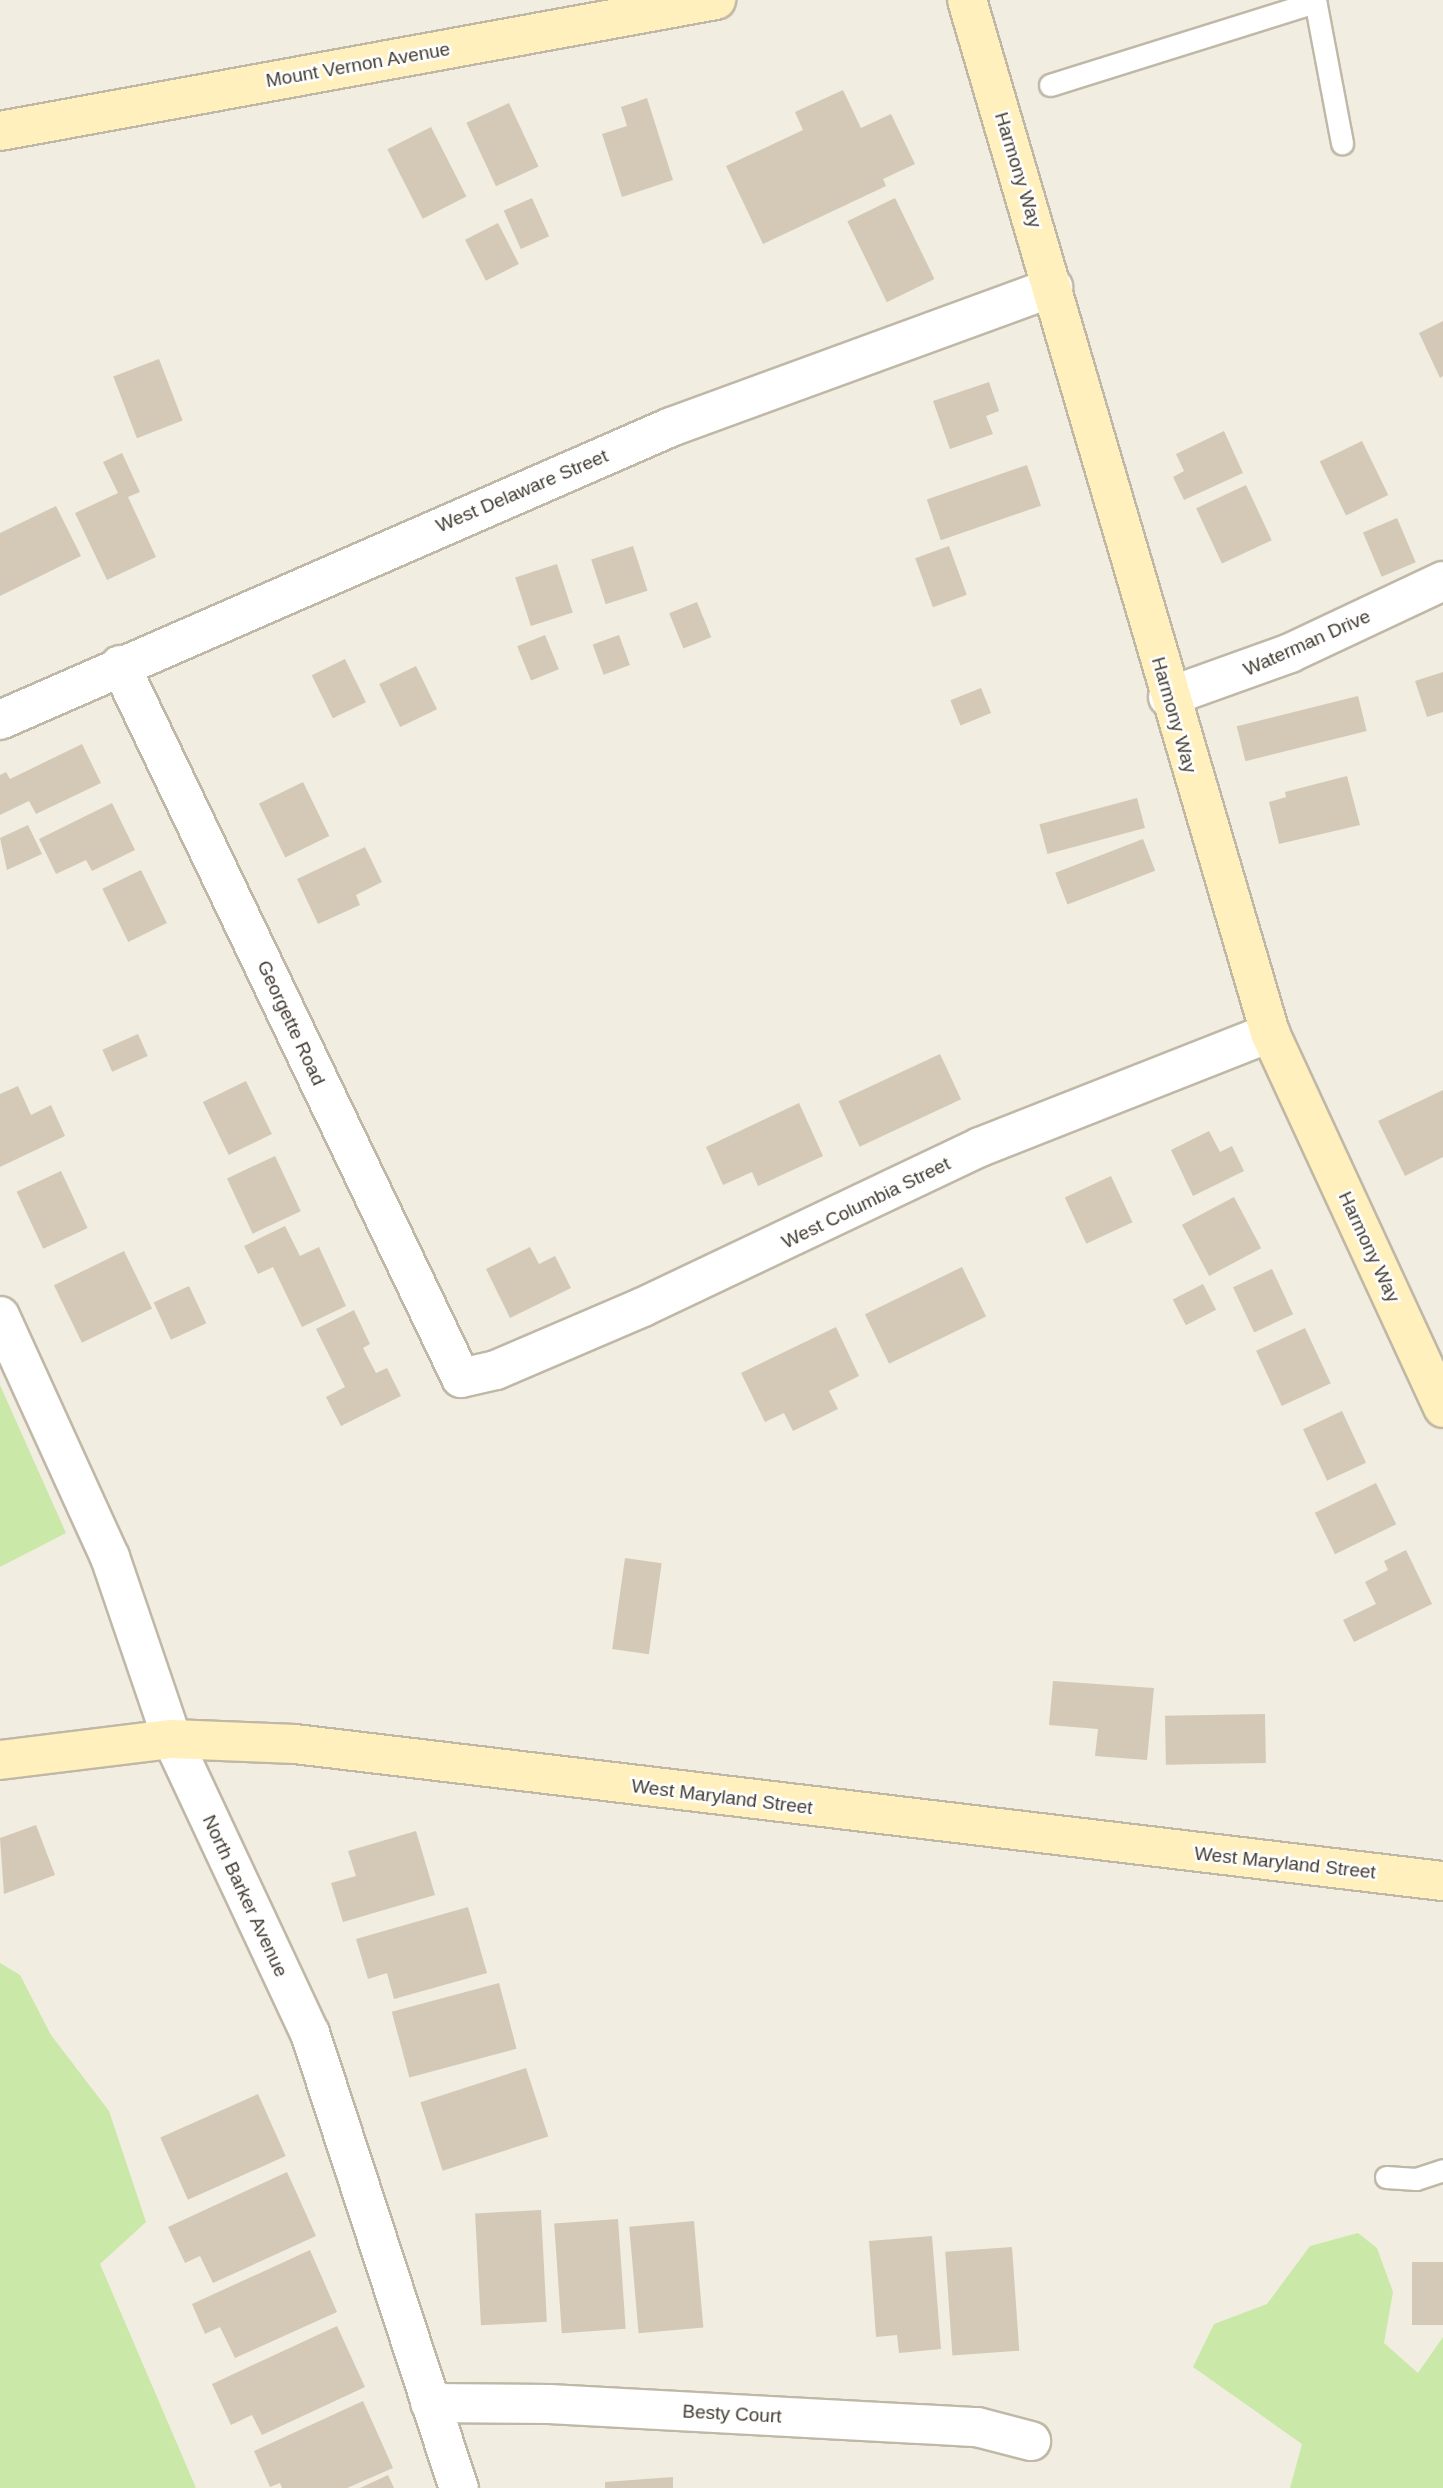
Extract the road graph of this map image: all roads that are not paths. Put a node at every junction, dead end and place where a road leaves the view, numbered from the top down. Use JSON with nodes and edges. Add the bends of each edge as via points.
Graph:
{"nodes":[{"id":1,"x":716,"y":0,"type":"edge"},
{"id":2,"x":967,"y":0,"type":"edge"},
{"id":3,"x":1315,"y":1,"type":"edge"},
{"id":4,"x":1050,"y":85,"type":"dead end"},
{"id":5,"x":0,"y":131,"type":"edge"},
{"id":6,"x":1342,"y":144,"type":"dead end"},
{"id":7,"x":1053,"y":287,"type":"junction"},
{"id":8,"x":1443,"y":581,"type":"edge"},
{"id":9,"x":120,"y":665,"type":"junction"},
{"id":10,"x":1168,"y":697,"type":"junction"},
{"id":11,"x":0,"y":720,"type":"edge"},
{"id":12,"x":1270,"y":1033,"type":"junction"},
{"id":13,"x":0,"y":1317,"type":"edge"},
{"id":14,"x":465,"y":1377,"type":"joint"},
{"id":15,"x":1443,"y":1408,"type":"edge"},
{"id":16,"x":172,"y":1739,"type":"junction"},
{"id":17,"x":0,"y":1760,"type":"edge"},
{"id":18,"x":1443,"y":1881,"type":"edge"},
{"id":19,"x":1443,"y":2170,"type":"edge"},
{"id":20,"x":1385,"y":2177,"type":"dead end"},
{"id":21,"x":430,"y":2403,"type":"junction"},
{"id":22,"x":1031,"y":2441,"type":"dead end"},
{"id":23,"x":459,"y":2488,"type":"edge"}],
"edges":[{"from":1,"to":5,"type":"street","name":"Mount Vernon Avenue"},
{"from":2,"to":7,"type":"street","name":"Harmony Way"},
{"from":3,"to":4,"type":"lane"},
{"from":3,"to":6,"type":"lane"},
{"from":7,"to":9,"type":"street","name":"West Delaware Street","via":[[671,427]]},
{"from":7,"to":10,"type":"street","name":"Harmony Way"},
{"from":8,"to":10,"type":"street","name":"Waterman Drive","via":[[1290,653]]},
{"from":9,"to":11,"type":"street","name":"West Delaware Street"},
{"from":9,"to":14,"type":"street","name":"Georgette Road","via":[[437,1332]]},
{"from":10,"to":12,"type":"street","name":"Harmony Way"},
{"from":12,"to":14,"type":"street","name":"West Columbia Street","via":[[980,1147],[643,1307],[496,1370]]},
{"from":12,"to":15,"type":"street","name":"Harmony Way"},
{"from":13,"to":16,"type":"street","name":"North Barker Avenue","via":[[110,1557]]},
{"from":16,"to":17,"type":"street","name":"West Maryland Street"},
{"from":16,"to":18,"type":"street","name":"West Maryland Street","via":[[307,1745]]},
{"from":16,"to":21,"type":"street","name":"North Barker Avenue","via":[[310,2033]]},
{"from":19,"to":20,"type":"lane","via":[[1416,2179]]},
{"from":21,"to":22,"type":"street","name":"Besty Court","via":[[549,2404],[977,2427]]},
{"from":21,"to":23,"type":"street","name":"North Barker Avenue"}]}
